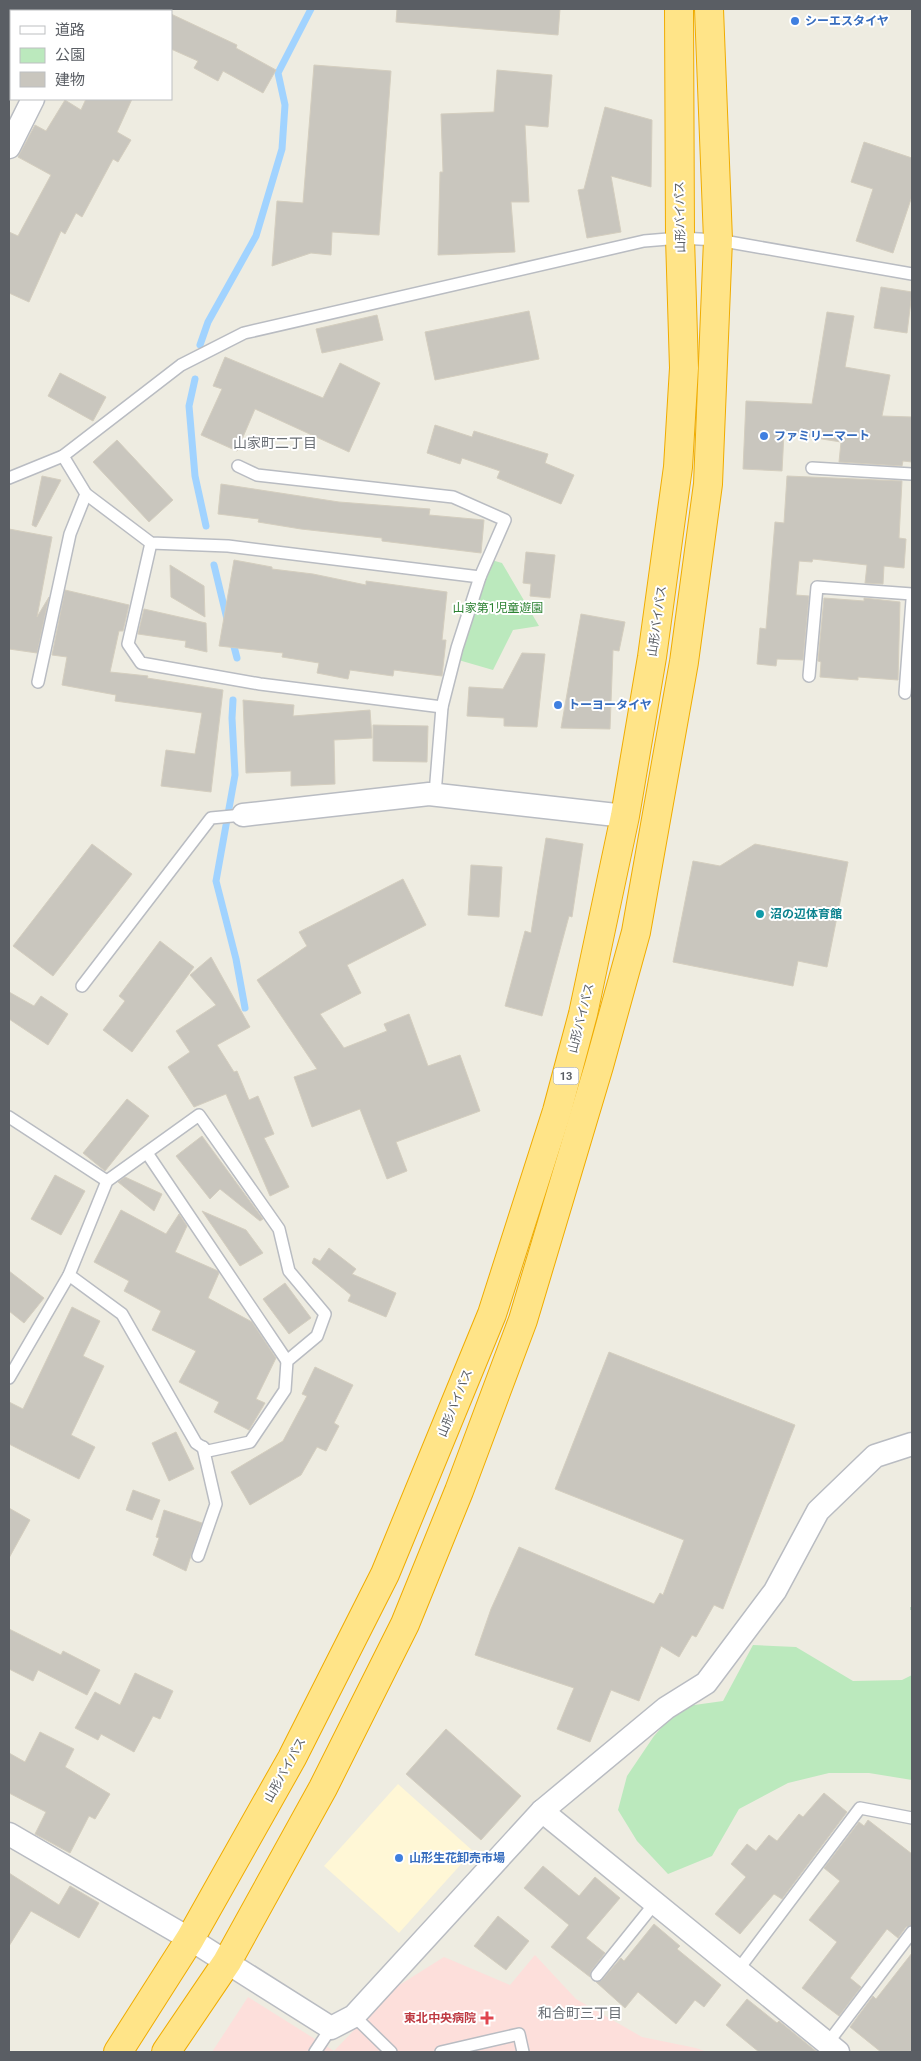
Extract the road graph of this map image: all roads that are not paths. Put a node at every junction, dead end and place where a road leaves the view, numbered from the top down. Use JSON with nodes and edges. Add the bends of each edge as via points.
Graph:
{"nodes":[{"id":1,"x":679,"y":9,"type":"edge"},
{"id":2,"x":710,"y":9,"type":"edge"},
{"id":3,"x":32,"y":100,"type":"edge"},
{"id":4,"x":11,"y":136,"type":"edge"},
{"id":5,"x":680,"y":238,"type":"junction"},
{"id":6,"x":718,"y":240,"type":"junction"},
{"id":7,"x":912,"y":274,"type":"edge"},
{"id":8,"x":63,"y":456,"type":"junction"},
{"id":9,"x":238,"y":466,"type":"dead end"},
{"id":10,"x":812,"y":468,"type":"dead end"},
{"id":11,"x":912,"y":474,"type":"edge"},
{"id":12,"x":9,"y":478,"type":"edge"},
{"id":13,"x":86,"y":494,"type":"junction"},
{"id":14,"x":151,"y":543,"type":"junction"},
{"id":15,"x":480,"y":577,"type":"junction"},
{"id":16,"x":912,"y":594,"type":"edge"},
{"id":17,"x":912,"y":600,"type":"edge"},
{"id":18,"x":809,"y":676,"type":"dead end"},
{"id":19,"x":38,"y":682,"type":"dead end"},
{"id":20,"x":905,"y":693,"type":"dead end"},
{"id":21,"x":442,"y":707,"type":"junction"},
{"id":22,"x":435,"y":794,"type":"junction"},
{"id":23,"x":243,"y":815,"type":"joint"},
{"id":24,"x":625,"y":816,"type":"junction"},
{"id":25,"x":82,"y":986,"type":"dead end"},
{"id":26,"x":9,"y":1117,"type":"edge"},
{"id":27,"x":147,"y":1153,"type":"junction"},
{"id":28,"x":107,"y":1181,"type":"junction"},
{"id":29,"x":70,"y":1275,"type":"junction"},
{"id":30,"x":287,"y":1361,"type":"junction"},
{"id":31,"x":9,"y":1378,"type":"edge"},
{"id":32,"x":912,"y":1444,"type":"edge"},
{"id":33,"x":204,"y":1447,"type":"junction"},
{"id":34,"x":198,"y":1556,"type":"dead end"},
{"id":35,"x":542,"y":1811,"type":"junction"},
{"id":36,"x":912,"y":1818,"type":"edge"},
{"id":37,"x":9,"y":1834,"type":"edge"},
{"id":38,"x":655,"y":1903,"type":"junction"},
{"id":39,"x":912,"y":1932,"type":"edge"},
{"id":40,"x":190,"y":1938,"type":"junction"},
{"id":41,"x":227,"y":1962,"type":"junction"},
{"id":42,"x":738,"y":1970,"type":"junction"},
{"id":43,"x":597,"y":1975,"type":"dead end"},
{"id":44,"x":354,"y":2016,"type":"junction"},
{"id":45,"x":331,"y":2028,"type":"junction"},
{"id":46,"x":478,"y":2048,"type":"edge"},
{"id":47,"x":833,"y":2048,"type":"edge"},
{"id":48,"x":118,"y":2052,"type":"edge"},
{"id":49,"x":166,"y":2052,"type":"edge"},
{"id":50,"x":315,"y":2052,"type":"edge"},
{"id":51,"x":391,"y":2052,"type":"edge"},
{"id":52,"x":441,"y":2052,"type":"edge"},
{"id":53,"x":524,"y":2052,"type":"edge"}],
"edges":[{"from":1,"to":5,"type":"highway","name":"山形バイパス","number":"13"},
{"from":2,"to":6,"type":"highway","number":"13"},
{"from":3,"to":4,"type":"street"},
{"from":5,"to":6,"type":"lane"},
{"from":5,"to":8,"type":"lane","via":[[644,241],[244,333],[181,365]]},
{"from":5,"to":24,"type":"highway","name":"山形バイパス","number":"13","via":[[684,368],[678,467],[652,657]]},
{"from":6,"to":7,"type":"lane"},
{"from":6,"to":41,"type":"highway","number":"13","via":[[708,484],[684,662],[636,932],[599,1066],[523,1320],[460,1491],[405,1624],[323,1788]]},
{"from":8,"to":12,"type":"lane"},
{"from":8,"to":13,"type":"lane"},
{"from":9,"to":15,"type":"lane","via":[[257,475],[452,497],[505,520]]},
{"from":10,"to":11,"type":"lane"},
{"from":13,"to":14,"type":"lane"},
{"from":13,"to":19,"type":"lane","via":[[70,534]]},
{"from":14,"to":15,"type":"lane","via":[[228,546]]},
{"from":14,"to":21,"type":"lane","via":[[128,644],[141,663],[260,684]]},
{"from":15,"to":21,"type":"lane"},
{"from":16,"to":18,"type":"lane","via":[[817,587]]},
{"from":17,"to":20,"type":"lane"},
{"from":21,"to":22,"type":"lane"},
{"from":22,"to":23,"type":"street"},
{"from":22,"to":24,"type":"street"},
{"from":23,"to":25,"type":"lane","via":[[211,818]]},
{"from":24,"to":40,"type":"highway","name":"山形バイパス","number":"13","via":[[576,1040],[557,1111],[492,1314],[385,1574],[292,1758]]},
{"from":26,"to":28,"type":"lane"},
{"from":27,"to":28,"type":"lane"},
{"from":27,"to":30,"type":"lane"},
{"from":27,"to":30,"type":"lane","via":[[199,1115],[278,1229],[289,1271],[325,1314],[317,1336]]},
{"from":28,"to":29,"type":"lane"},
{"from":29,"to":31,"type":"lane"},
{"from":29,"to":33,"type":"lane","via":[[122,1314],[196,1443]]},
{"from":30,"to":33,"type":"lane","via":[[285,1390],[250,1442],[208,1450]]},
{"from":32,"to":35,"type":"street","via":[[875,1456],[818,1511],[775,1591],[706,1683],[666,1708]]},
{"from":33,"to":34,"type":"lane","via":[[216,1504]]},
{"from":35,"to":38,"type":"street"},
{"from":35,"to":44,"type":"street"},
{"from":36,"to":42,"type":"lane","via":[[860,1808]]},
{"from":37,"to":40,"type":"street"},
{"from":38,"to":42,"type":"street"},
{"from":38,"to":43,"type":"lane"},
{"from":39,"to":47,"type":"lane"},
{"from":40,"to":41,"type":"street"},
{"from":40,"to":48,"type":"highway","name":"山形バイパス","number":"13"},
{"from":41,"to":45,"type":"street"},
{"from":41,"to":49,"type":"highway","number":"13"},
{"from":42,"to":47,"type":"street"},
{"from":44,"to":45,"type":"street"},
{"from":44,"to":51,"type":"lane"},
{"from":45,"to":50,"type":"lane"},
{"from":46,"to":52,"type":"lane"},
{"from":46,"to":53,"type":"lane","via":[[519,2034]]}]}
